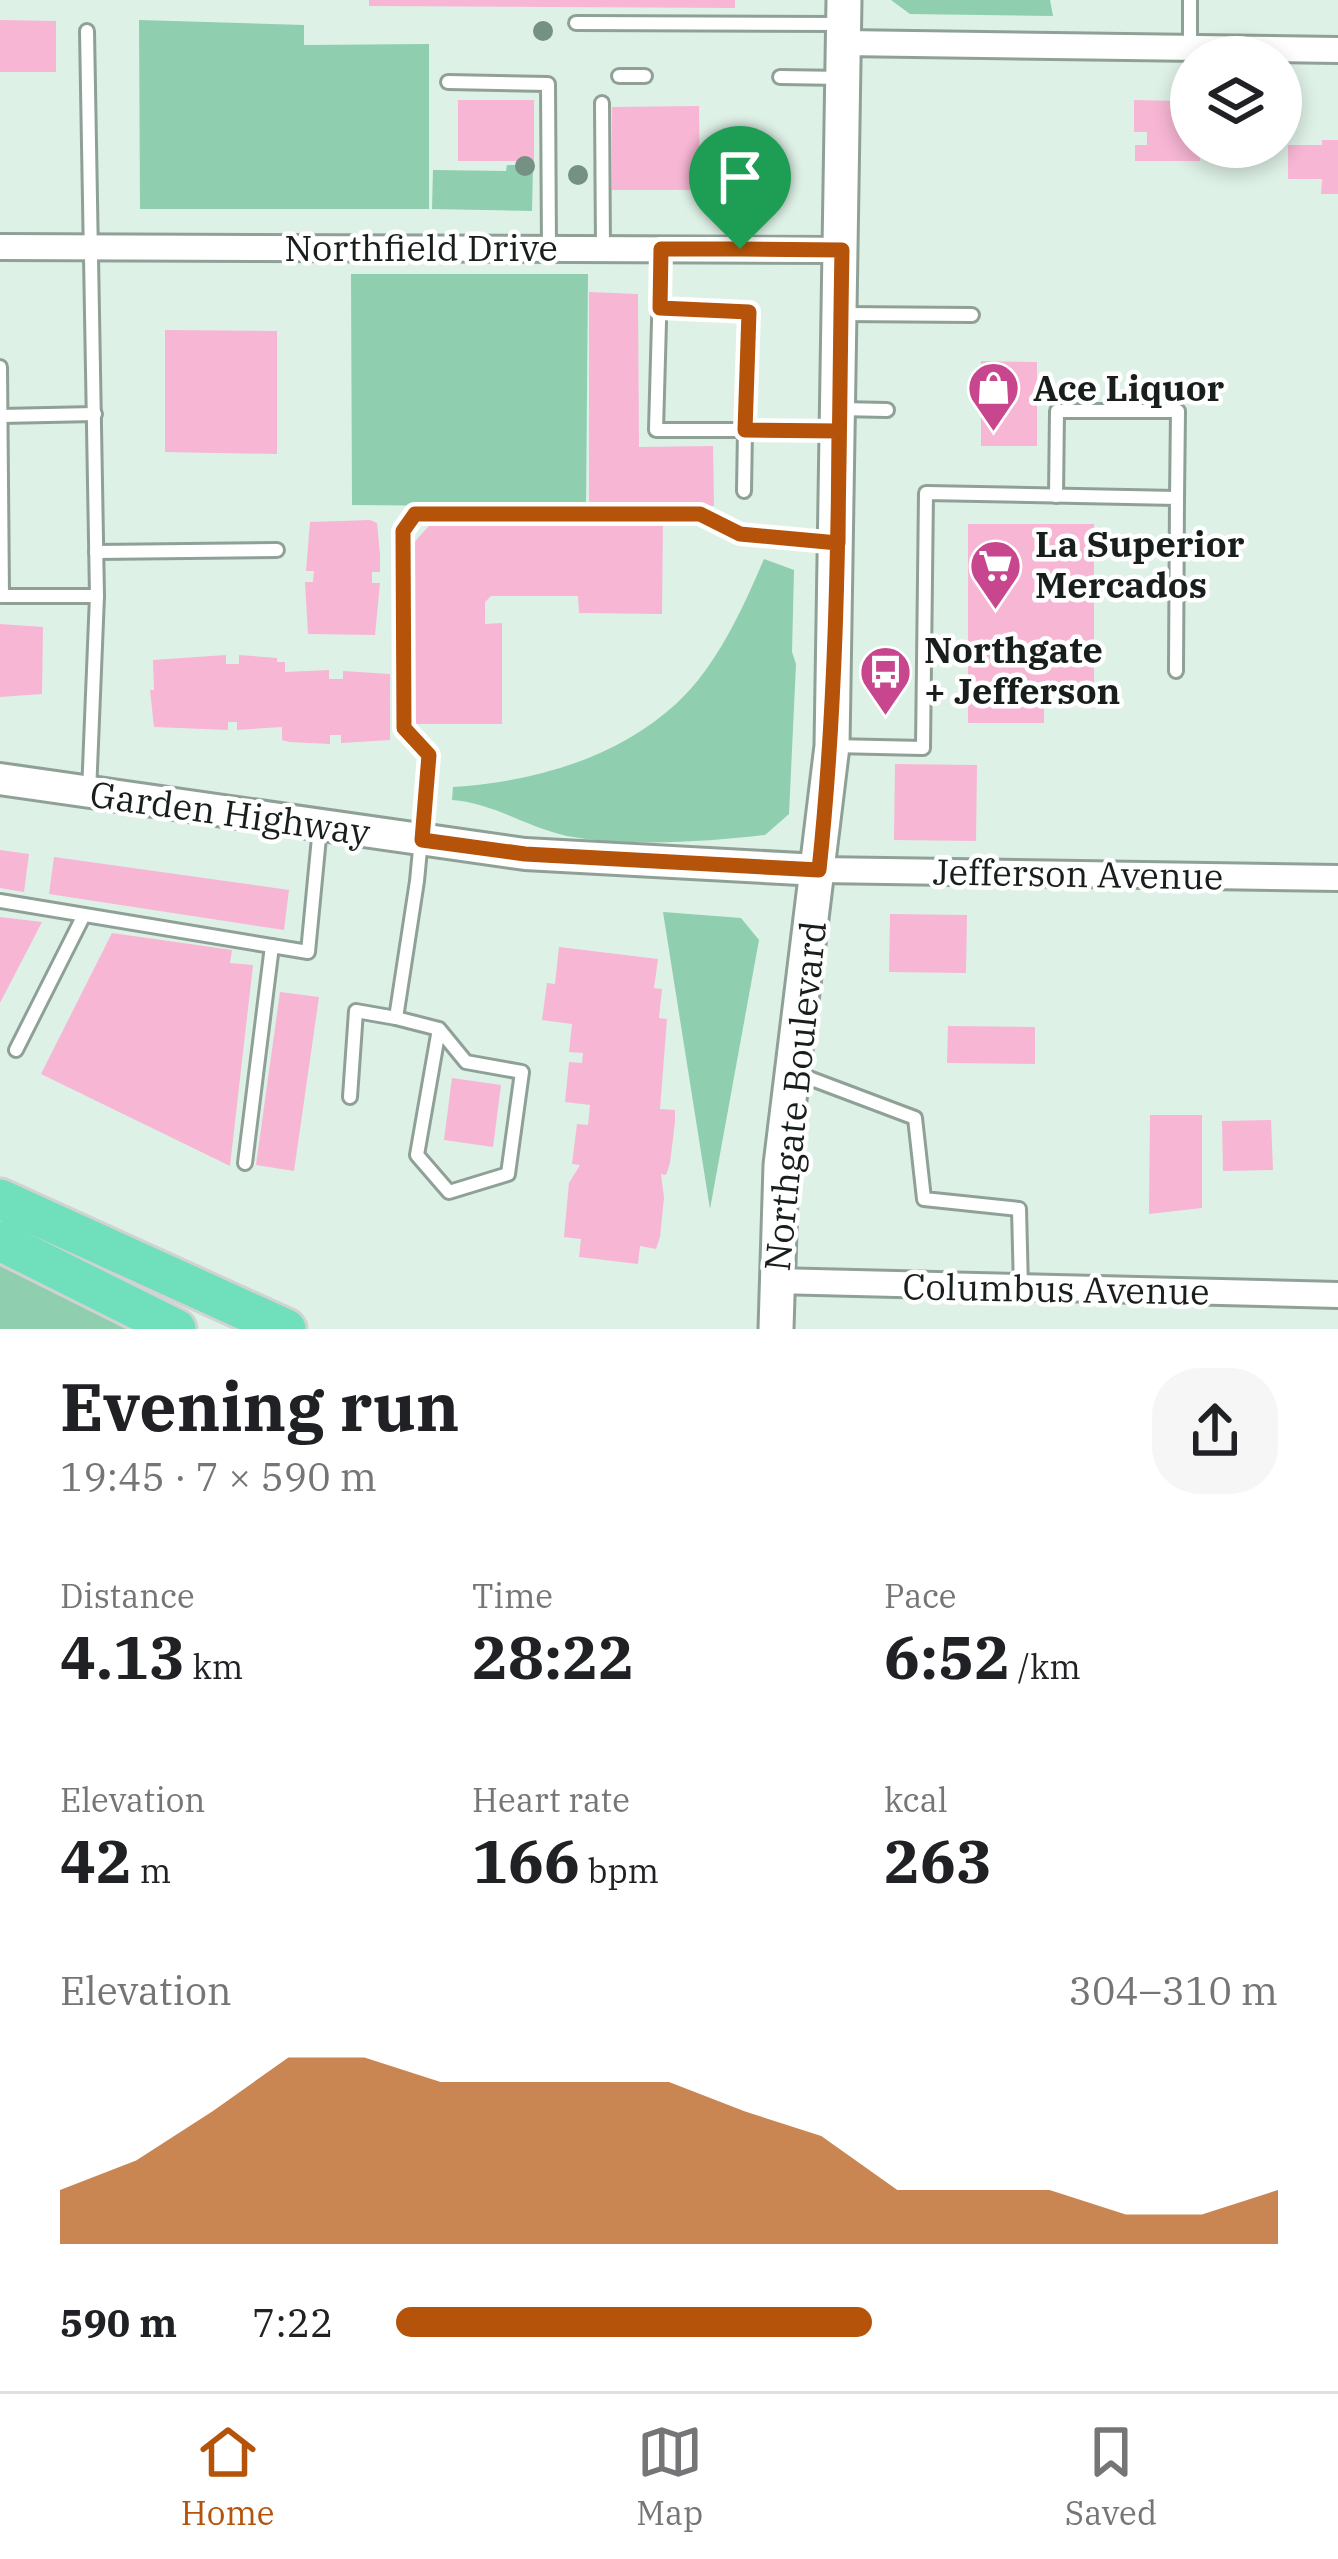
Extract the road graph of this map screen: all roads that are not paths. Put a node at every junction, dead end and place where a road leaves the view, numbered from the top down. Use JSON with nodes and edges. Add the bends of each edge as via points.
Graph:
{"nodes":[{"id":1,"x":1190,"y":0,"type":"edge"},
{"id":2,"x":844,"y":22,"type":"edge"},
{"id":3,"x":576,"y":23,"type":"dead end"},
{"id":4,"x":87,"y":31,"type":"dead end"},
{"id":5,"x":1190,"y":36,"type":"edge"},
{"id":6,"x":1170,"y":46,"type":"edge"},
{"id":7,"x":1302,"y":50,"type":"edge"},
{"id":8,"x":1338,"y":50,"type":"edge"},
{"id":9,"x":619,"y":76,"type":"dead end"},
{"id":10,"x":645,"y":76,"type":"dead end"},
{"id":11,"x":780,"y":77,"type":"dead end"},
{"id":12,"x":844,"y":78,"type":"junction"},
{"id":13,"x":448,"y":82,"type":"dead end"},
{"id":14,"x":602,"y":103,"type":"dead end"},
{"id":15,"x":739,"y":205,"type":"dead end"},
{"id":16,"x":0,"y":247,"type":"edge"},
{"id":17,"x":93,"y":247,"type":"junction"},
{"id":18,"x":549,"y":249,"type":"junction"},
{"id":19,"x":603,"y":249,"type":"junction"},
{"id":20,"x":661,"y":249,"type":"junction"},
{"id":21,"x":740,"y":249,"type":"junction"},
{"id":22,"x":842,"y":250,"type":"junction"},
{"id":23,"x":660,"y":308,"type":"junction"},
{"id":24,"x":841,"y":314,"type":"junction"},
{"id":25,"x":971,"y":315,"type":"dead end"},
{"id":26,"x":0,"y":368,"type":"edge"},
{"id":27,"x":887,"y":410,"type":"dead end"},
{"id":28,"x":95,"y":414,"type":"junction"},
{"id":29,"x":1,"y":416,"type":"edge"},
{"id":30,"x":839,"y":420,"type":"junction"},
{"id":31,"x":745,"y":430,"type":"junction"},
{"id":32,"x":744,"y":491,"type":"dead end"},
{"id":33,"x":1056,"y":496,"type":"junction"},
{"id":34,"x":1177,"y":498,"type":"junction"},
{"id":35,"x":838,"y":543,"type":"junction"},
{"id":36,"x":277,"y":550,"type":"dead end"},
{"id":37,"x":96,"y":552,"type":"junction"},
{"id":38,"x":97,"y":596,"type":"junction"},
{"id":39,"x":1176,"y":670,"type":"dead end"},
{"id":40,"x":832,"y":746,"type":"junction"},
{"id":41,"x":0,"y":779,"type":"edge"},
{"id":42,"x":88,"y":794,"type":"junction"},
{"id":43,"x":320,"y":826,"type":"junction"},
{"id":44,"x":422,"y":840,"type":"junction"},
{"id":45,"x":819,"y":870,"type":"junction"},
{"id":46,"x":1338,"y":878,"type":"edge"},
{"id":47,"x":0,"y":901,"type":"edge"},
{"id":48,"x":84,"y":915,"type":"junction"},
{"id":49,"x":272,"y":946,"type":"junction"},
{"id":50,"x":396,"y":1018,"type":"junction"},
{"id":51,"x":439,"y":1030,"type":"junction"},
{"id":52,"x":16,"y":1050,"type":"dead end"},
{"id":53,"x":792,"y":1072,"type":"junction"},
{"id":54,"x":350,"y":1096,"type":"dead end"},
{"id":55,"x":245,"y":1163,"type":"dead end"},
{"id":56,"x":0,"y":1199,"type":"edge"},
{"id":57,"x":0,"y":1241,"type":"edge"},
{"id":58,"x":775,"y":1281,"type":"junction"},
{"id":59,"x":1021,"y":1290,"type":"junction"},
{"id":60,"x":1338,"y":1295,"type":"edge"},
{"id":61,"x":176,"y":1329,"type":"edge"},
{"id":62,"x":286,"y":1329,"type":"edge"},
{"id":63,"x":776,"y":1329,"type":"edge"}],
"edges":[{"from":1,"to":5,"type":"lane"},
{"from":2,"to":3,"type":"lane"},
{"from":2,"to":6,"type":"street"},
{"from":2,"to":12,"type":"main road","name":"Northgate Boulevard"},
{"from":4,"to":17,"type":"lane"},
{"from":7,"to":8,"type":"street"},
{"from":9,"to":10,"type":"lane"},
{"from":11,"to":12,"type":"lane"},
{"from":12,"to":22,"type":"main road","name":"Northgate Boulevard"},
{"from":13,"to":18,"type":"lane","via":[[548,84]]},
{"from":14,"to":19,"type":"lane"},
{"from":15,"to":21,"type":"lane"},
{"from":16,"to":17,"type":"street","name":"Northfield Drive"},
{"from":17,"to":18,"type":"street","name":"Northfield Drive"},
{"from":17,"to":28,"type":"lane"},
{"from":18,"to":19,"type":"street","name":"Northfield Drive"},
{"from":19,"to":20,"type":"street","name":"Northfield Drive"},
{"from":20,"to":21,"type":"street","name":"Northfield Drive"},
{"from":20,"to":23,"type":"lane"},
{"from":21,"to":22,"type":"street","name":"Northfield Drive"},
{"from":22,"to":24,"type":"main road","name":"Northgate Boulevard"},
{"from":23,"to":31,"type":"lane","via":[[749,312]]},
{"from":23,"to":31,"type":"lane","via":[[656,430]]},
{"from":24,"to":25,"type":"lane"},
{"from":24,"to":30,"type":"main road","name":"Northgate Boulevard"},
{"from":26,"to":29,"type":"lane"},
{"from":27,"to":30,"type":"lane"},
{"from":28,"to":29,"type":"lane"},
{"from":28,"to":37,"type":"lane"},
{"from":29,"to":38,"type":"lane","via":[[2,596]]},
{"from":30,"to":31,"type":"lane"},
{"from":30,"to":35,"type":"main road","name":"Northgate Boulevard"},
{"from":31,"to":32,"type":"lane"},
{"from":33,"to":34,"type":"lane"},
{"from":33,"to":34,"type":"lane","via":[[1057,410],[1178,410]]},
{"from":33,"to":40,"type":"lane","via":[[926,493],[923,748]]},
{"from":34,"to":39,"type":"lane"},
{"from":35,"to":40,"type":"main road","name":"Northgate Boulevard"},
{"from":35,"to":44,"type":"lane","via":[[740,534],[700,514],[415,514],[403,531],[404,728],[429,755]]},
{"from":36,"to":37,"type":"lane"},
{"from":37,"to":38,"type":"lane"},
{"from":38,"to":42,"type":"lane"},
{"from":40,"to":45,"type":"main road","name":"Northgate Boulevard"},
{"from":41,"to":42,"type":"street","name":"Garden Highway"},
{"from":42,"to":43,"type":"street","name":"Garden Highway"},
{"from":43,"to":44,"type":"street","name":"Garden Highway"},
{"from":43,"to":49,"type":"lane","via":[[308,952]]},
{"from":44,"to":45,"type":"street","name":"Garden Highway","via":[[595,860]]},
{"from":44,"to":50,"type":"lane"},
{"from":45,"to":46,"type":"street","name":"Jefferson Avenue"},
{"from":45,"to":53,"type":"main road","name":"Northgate Boulevard"},
{"from":47,"to":48,"type":"lane"},
{"from":48,"to":49,"type":"lane"},
{"from":48,"to":52,"type":"lane"},
{"from":49,"to":55,"type":"lane"},
{"from":50,"to":51,"type":"lane"},
{"from":50,"to":54,"type":"lane","via":[[356,1011]]},
{"from":51,"to":51,"type":"lane","via":[[466,1062],[522,1072],[508,1174],[449,1192],[417,1155]]},
{"from":53,"to":58,"type":"main road","name":"Northgate Boulevard"},
{"from":53,"to":59,"type":"lane","via":[[915,1118],[924,1199],[1019,1209]]},
{"from":56,"to":62,"type":"main road"},
{"from":57,"to":61,"type":"main road"},
{"from":58,"to":59,"type":"street","name":"Columbus Avenue"},
{"from":58,"to":63,"type":"main road","name":"Northgate Boulevard"},
{"from":59,"to":60,"type":"street","name":"Columbus Avenue"}]}
